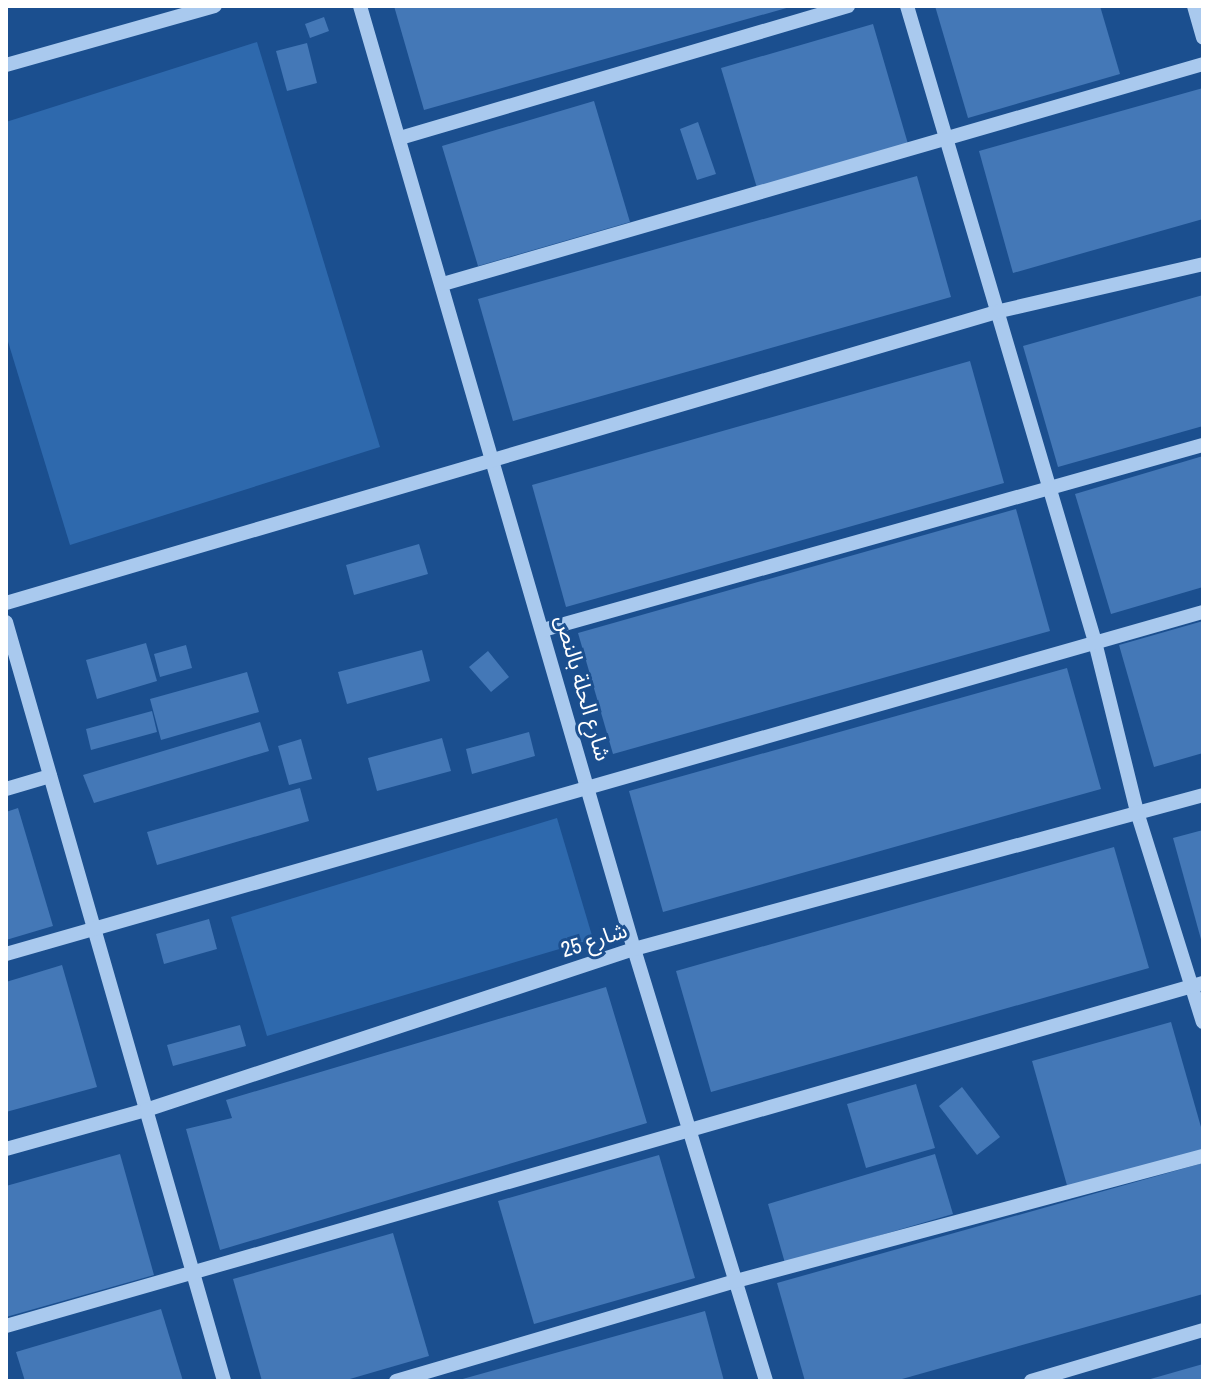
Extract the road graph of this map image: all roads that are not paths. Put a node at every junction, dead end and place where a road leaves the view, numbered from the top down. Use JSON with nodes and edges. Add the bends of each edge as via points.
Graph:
{"nodes":[{"id":1,"x":215,"y":6,"type":"edge"},
{"id":2,"x":360,"y":6,"type":"edge"},
{"id":3,"x":848,"y":6,"type":"edge"},
{"id":4,"x":907,"y":6,"type":"edge"},
{"id":5,"x":1194,"y":6,"type":"edge"},
{"id":6,"x":1203,"y":38,"type":"edge"},
{"id":7,"x":1203,"y":64,"type":"edge"},
{"id":8,"x":6,"y":65,"type":"edge"},
{"id":9,"x":400,"y":138,"type":"junction"},
{"id":10,"x":947,"y":141,"type":"junction"},
{"id":11,"x":1203,"y":264,"type":"edge"},
{"id":12,"x":443,"y":284,"type":"junction"},
{"id":13,"x":1000,"y":311,"type":"junction"},
{"id":14,"x":1203,"y":445,"type":"edge"},
{"id":15,"x":494,"y":463,"type":"junction"},
{"id":16,"x":1048,"y":488,"type":"junction"},
{"id":17,"x":6,"y":603,"type":"edge"},
{"id":18,"x":1203,"y":612,"type":"edge"},
{"id":19,"x":6,"y":622,"type":"edge"},
{"id":20,"x":543,"y":630,"type":"junction"},
{"id":21,"x":1095,"y":642,"type":"junction"},
{"id":22,"x":50,"y":776,"type":"junction"},
{"id":23,"x":589,"y":786,"type":"junction"},
{"id":24,"x":6,"y":789,"type":"edge"},
{"id":25,"x":1203,"y":795,"type":"edge"},
{"id":26,"x":1137,"y":812,"type":"junction"},
{"id":27,"x":90,"y":928,"type":"junction"},
{"id":28,"x":634,"y":949,"type":"junction"},
{"id":29,"x":6,"y":954,"type":"edge"},
{"id":30,"x":1196,"y":984,"type":"edge"},
{"id":31,"x":1203,"y":1022,"type":"edge"},
{"id":32,"x":146,"y":1110,"type":"junction"},
{"id":33,"x":689,"y":1133,"type":"junction"},
{"id":34,"x":6,"y":1149,"type":"edge"},
{"id":35,"x":1203,"y":1156,"type":"edge"},
{"id":36,"x":192,"y":1272,"type":"junction"},
{"id":37,"x":736,"y":1281,"type":"junction"},
{"id":38,"x":6,"y":1326,"type":"edge"},
{"id":39,"x":1203,"y":1330,"type":"edge"},
{"id":40,"x":224,"y":1381,"type":"edge"},
{"id":41,"x":396,"y":1381,"type":"edge"},
{"id":42,"x":766,"y":1381,"type":"edge"},
{"id":43,"x":1031,"y":1381,"type":"edge"}],
"edges":[{"from":1,"to":8,"type":"street"},
{"from":2,"to":9,"type":"street","name":"شارع الحلة بالنص"},
{"from":3,"to":9,"type":"street"},
{"from":4,"to":10,"type":"street"},
{"from":5,"to":6,"type":"street"},
{"from":7,"to":10,"type":"street"},
{"from":9,"to":12,"type":"street","name":"شارع الحلة بالنص"},
{"from":10,"to":12,"type":"street"},
{"from":10,"to":13,"type":"street"},
{"from":11,"to":13,"type":"street"},
{"from":12,"to":15,"type":"street","name":"شارع الحلة بالنص"},
{"from":13,"to":15,"type":"street"},
{"from":13,"to":16,"type":"street"},
{"from":14,"to":16,"type":"street"},
{"from":15,"to":17,"type":"street"},
{"from":15,"to":20,"type":"street","name":"شارع الحلة بالنص"},
{"from":16,"to":20,"type":"street"},
{"from":16,"to":21,"type":"street"},
{"from":18,"to":21,"type":"street"},
{"from":19,"to":22,"type":"street"},
{"from":20,"to":23,"type":"street","name":"شارع الحلة بالنص"},
{"from":21,"to":23,"type":"street"},
{"from":21,"to":26,"type":"street"},
{"from":22,"to":24,"type":"street"},
{"from":22,"to":27,"type":"street"},
{"from":23,"to":27,"type":"street"},
{"from":23,"to":28,"type":"street","name":"شارع الحلة بالنص"},
{"from":25,"to":26,"type":"street","name":"شارع 25"},
{"from":26,"to":28,"type":"street","name":"شارع 25"},
{"from":26,"to":30,"type":"street"},
{"from":27,"to":29,"type":"street"},
{"from":27,"to":32,"type":"street"},
{"from":28,"to":32,"type":"street","name":"شارع 25"},
{"from":28,"to":33,"type":"street","name":"شارع الحلة بالنص"},
{"from":30,"to":31,"type":"street"},
{"from":30,"to":33,"type":"street"},
{"from":32,"to":34,"type":"street","name":"شارع 25"},
{"from":32,"to":36,"type":"street"},
{"from":33,"to":36,"type":"street"},
{"from":33,"to":37,"type":"street","name":"شارع الحلة بالنص"},
{"from":35,"to":37,"type":"street"},
{"from":36,"to":38,"type":"street"},
{"from":36,"to":40,"type":"street"},
{"from":37,"to":41,"type":"street"},
{"from":37,"to":42,"type":"street","name":"شارع الحلة بالنص"},
{"from":39,"to":43,"type":"street"}]}
